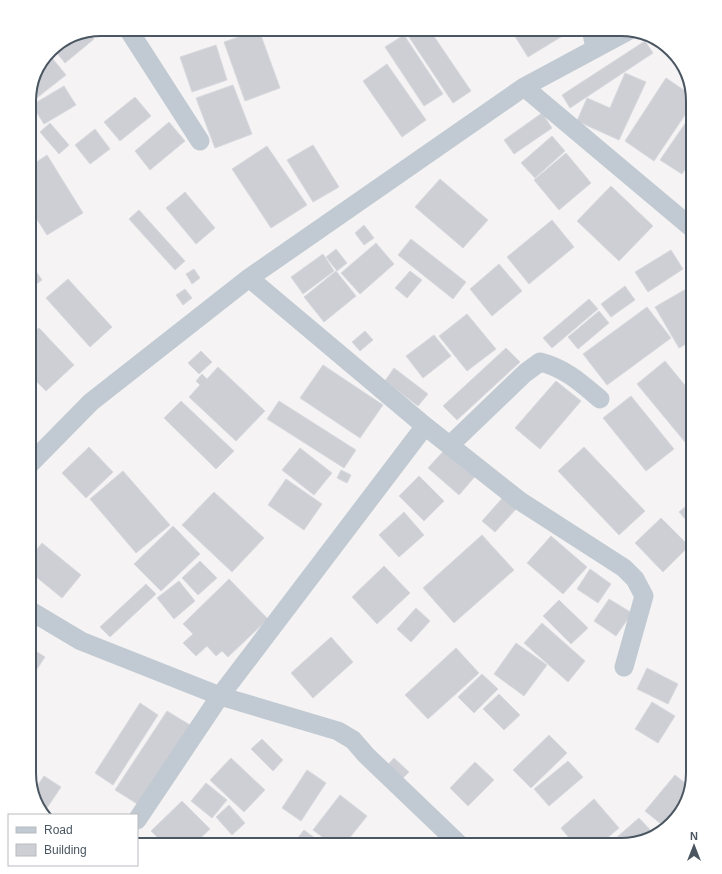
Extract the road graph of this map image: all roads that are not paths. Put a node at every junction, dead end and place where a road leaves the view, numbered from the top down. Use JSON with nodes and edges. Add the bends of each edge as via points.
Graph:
{"nodes":[{"id":1,"x":132,"y":36,"type":"edge"},
{"id":2,"x":592,"y":36,"type":"edge"},
{"id":3,"x":618,"y":36,"type":"edge"},
{"id":4,"x":595,"y":48,"type":"junction"},
{"id":5,"x":524,"y":87,"type":"junction"},
{"id":6,"x":200,"y":141,"type":"dead end"},
{"id":7,"x":686,"y":223,"type":"edge"},
{"id":8,"x":248,"y":278,"type":"junction"},
{"id":9,"x":600,"y":400,"type":"dead end"},
{"id":10,"x":426,"y":426,"type":"junction"},
{"id":11,"x":450,"y":445,"type":"junction"},
{"id":12,"x":36,"y":458,"type":"edge"},
{"id":13,"x":36,"y":614,"type":"edge"},
{"id":14,"x":624,"y":667,"type":"dead end"},
{"id":15,"x":220,"y":696,"type":"junction"},
{"id":16,"x":138,"y":819,"type":"edge"},
{"id":17,"x":453,"y":838,"type":"edge"}],
"edges":[{"from":1,"to":6,"type":"street"},
{"from":2,"to":4,"type":"street"},
{"from":3,"to":4,"type":"street"},
{"from":4,"to":5,"type":"street"},
{"from":5,"to":7,"type":"street"},
{"from":5,"to":8,"type":"street"},
{"from":8,"to":10,"type":"street"},
{"from":8,"to":12,"type":"street","via":[[91,402]]},
{"from":9,"to":11,"type":"street","via":[[568,372],[540,362],[525,373]]},
{"from":10,"to":11,"type":"street"},
{"from":10,"to":15,"type":"street"},
{"from":11,"to":14,"type":"street","via":[[520,501],[624,568],[635,579],[644,596]]},
{"from":13,"to":15,"type":"street","via":[[81,641]]},
{"from":15,"to":16,"type":"street"},
{"from":15,"to":17,"type":"street","via":[[338,731],[353,740]]}]}
